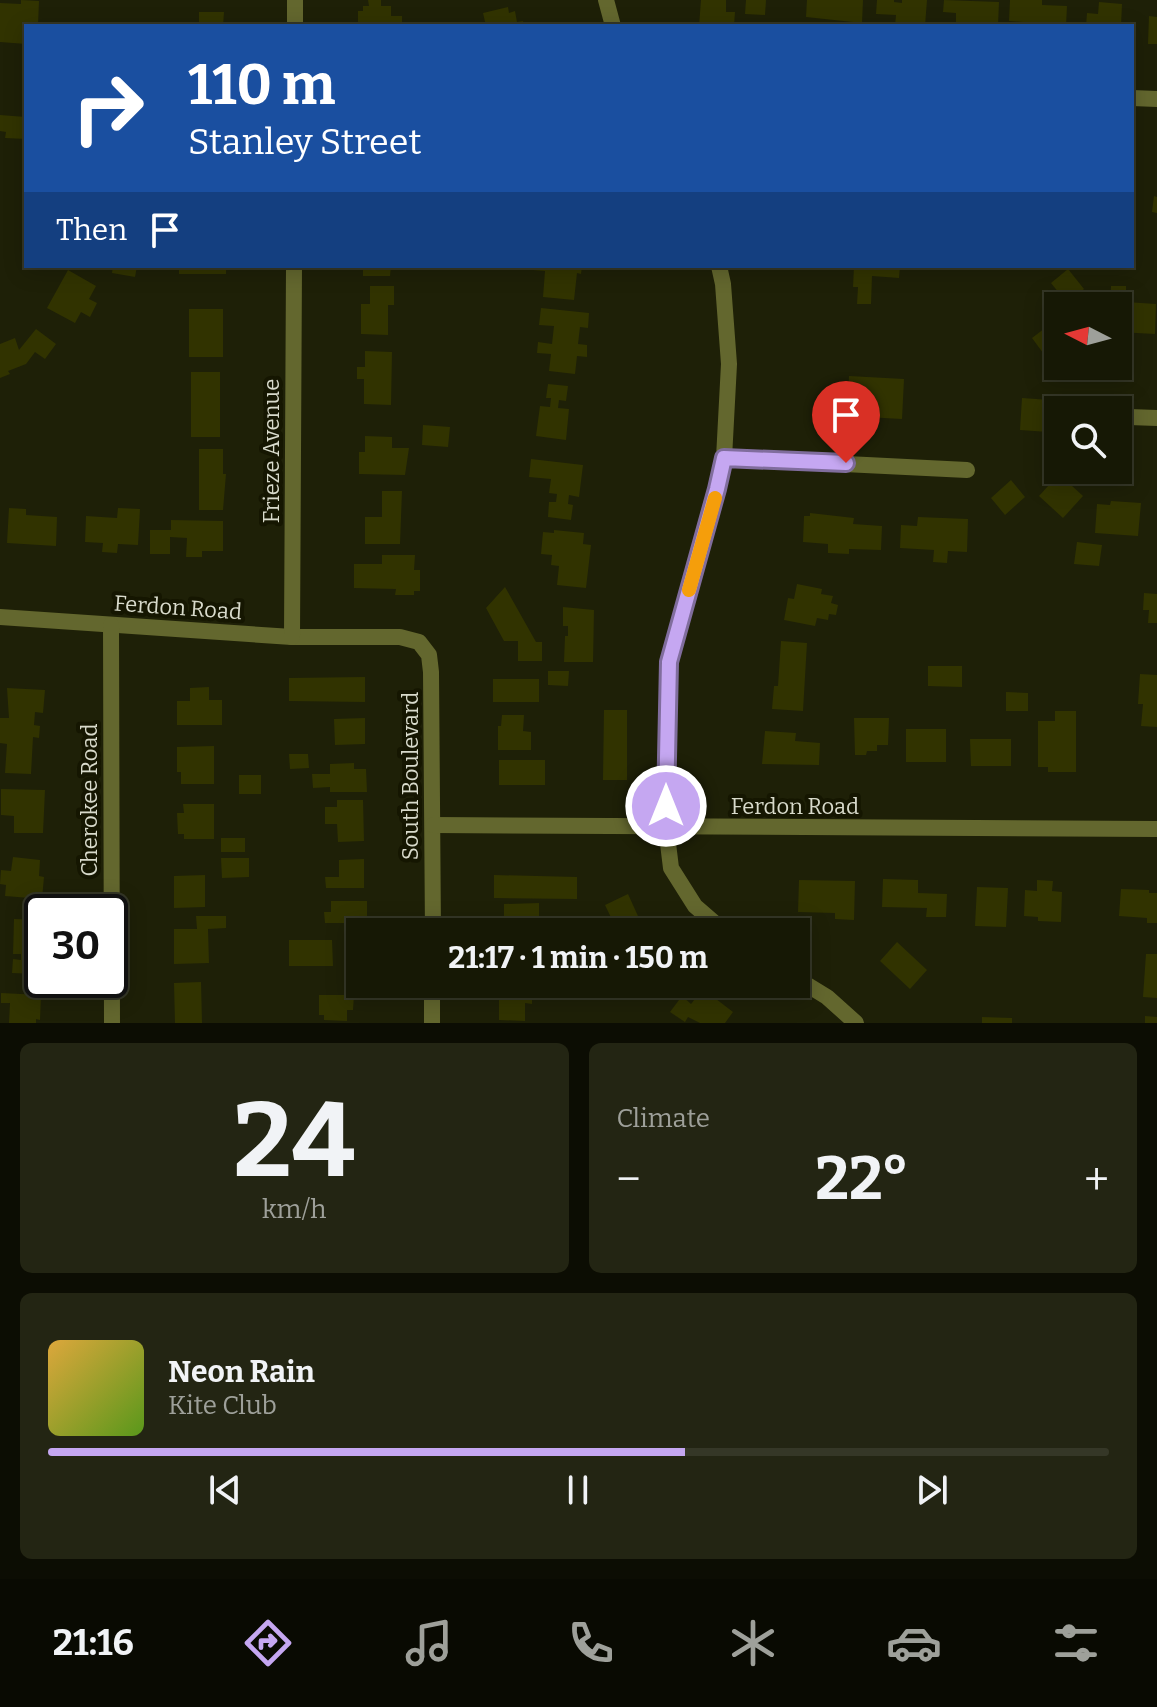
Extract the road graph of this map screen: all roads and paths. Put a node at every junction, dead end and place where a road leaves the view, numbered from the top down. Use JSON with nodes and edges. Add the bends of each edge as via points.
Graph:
{"nodes":[{"id":1,"x":295,"y":0,"type":"edge"},
{"id":2,"x":606,"y":0,"type":"edge"},
{"id":3,"x":295,"y":24,"type":"edge"},
{"id":4,"x":612,"y":24,"type":"edge"},
{"id":5,"x":1134,"y":98,"type":"edge"},
{"id":6,"x":1157,"y":99,"type":"edge"},
{"id":7,"x":294,"y":268,"type":"edge"},
{"id":8,"x":719,"y":268,"type":"edge"},
{"id":9,"x":1132,"y":417,"type":"edge"},
{"id":10,"x":1157,"y":418,"type":"edge"},
{"id":11,"x":724,"y":458,"type":"junction"},
{"id":12,"x":967,"y":470,"type":"dead end"},
{"id":13,"x":0,"y":617,"type":"edge"},
{"id":14,"x":111,"y":625,"type":"junction"},
{"id":15,"x":292,"y":637,"type":"junction"},
{"id":16,"x":400,"y":637,"type":"joint"},
{"id":17,"x":433,"y":825,"type":"junction"},
{"id":18,"x":666,"y":827,"type":"junction"},
{"id":19,"x":1157,"y":829,"type":"edge"},
{"id":20,"x":433,"y":918,"type":"edge"},
{"id":21,"x":709,"y":918,"type":"edge"},
{"id":22,"x":810,"y":987,"type":"edge"},
{"id":23,"x":432,"y":998,"type":"edge"},
{"id":24,"x":112,"y":1023,"type":"edge"},
{"id":25,"x":432,"y":1023,"type":"edge"},
{"id":26,"x":856,"y":1023,"type":"edge"}],
"edges":[{"from":1,"to":3,"type":"street"},
{"from":2,"to":4,"type":"street"},
{"from":5,"to":6,"type":"street"},
{"from":7,"to":15,"type":"street","name":"Frieze Avenue"},
{"from":8,"to":11,"type":"street","via":[[729,364]]},
{"from":9,"to":10,"type":"street"},
{"from":11,"to":12,"type":"street"},
{"from":11,"to":18,"type":"street","via":[[669,662]]},
{"from":13,"to":14,"type":"street","name":"Ferdon Road"},
{"from":14,"to":15,"type":"street","name":"Ferdon Road"},
{"from":14,"to":24,"type":"street","name":"Cherokee Road"},
{"from":15,"to":16,"type":"street","name":"Ferdon Road"},
{"from":16,"to":17,"type":"street","name":"South Boulevard","via":[[419,642],[429,655]]},
{"from":17,"to":18,"type":"street","name":"Ferdon Road"},
{"from":17,"to":20,"type":"street","name":"South Boulevard"},
{"from":18,"to":19,"type":"street","name":"Ferdon Road"},
{"from":18,"to":21,"type":"street","via":[[671,868]]},
{"from":22,"to":26,"type":"street"},
{"from":23,"to":25,"type":"street"}]}
